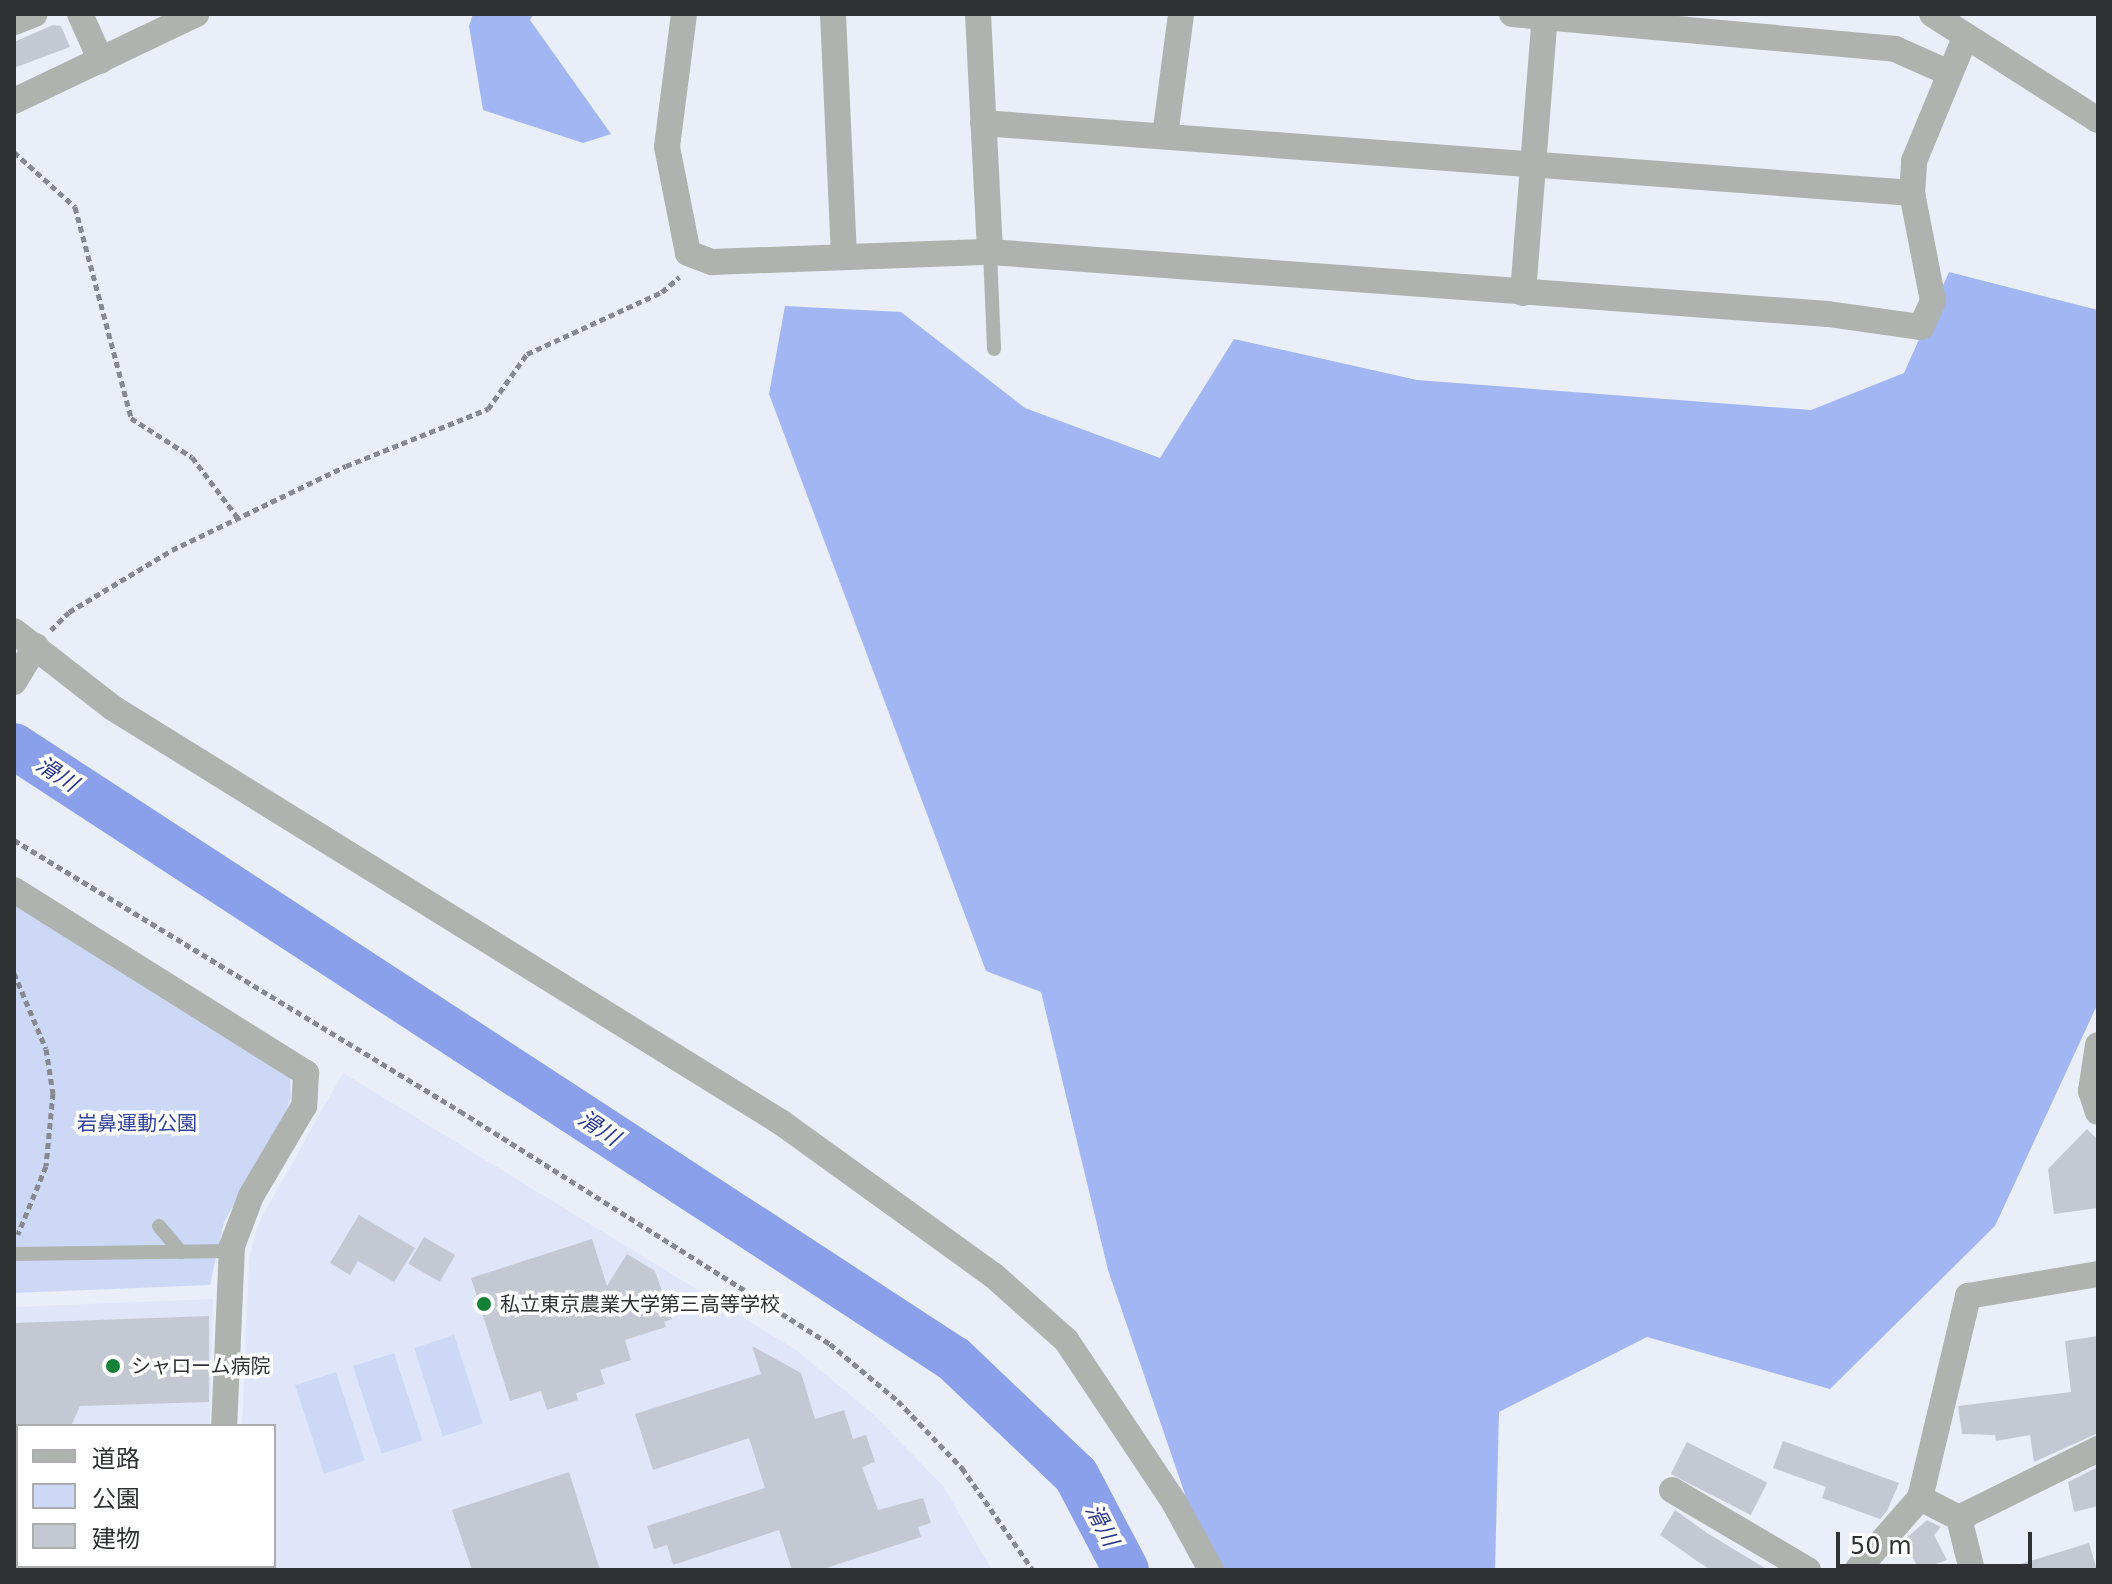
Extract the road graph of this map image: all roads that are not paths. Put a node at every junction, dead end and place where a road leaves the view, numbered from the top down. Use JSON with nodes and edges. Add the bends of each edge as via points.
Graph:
{"nodes":[{"id":1,"x":35,"y":14,"type":"edge"},
{"id":2,"x":80,"y":14,"type":"edge"},
{"id":3,"x":196,"y":14,"type":"edge"},
{"id":4,"x":684,"y":14,"type":"edge"},
{"id":5,"x":833,"y":14,"type":"edge"},
{"id":6,"x":978,"y":14,"type":"edge"},
{"id":7,"x":1181,"y":14,"type":"edge"},
{"id":8,"x":1512,"y":14,"type":"edge"},
{"id":9,"x":1932,"y":14,"type":"edge"},
{"id":10,"x":1545,"y":15,"type":"edge"},
{"id":11,"x":14,"y":22,"type":"edge"},
{"id":12,"x":1965,"y":38,"type":"junction"},
{"id":13,"x":101,"y":61,"type":"junction"},
{"id":14,"x":1949,"y":73,"type":"junction"},
{"id":15,"x":14,"y":101,"type":"edge"},
{"id":16,"x":2098,"y":120,"type":"edge"},
{"id":17,"x":983,"y":123,"type":"junction"},
{"id":18,"x":1165,"y":136,"type":"junction"},
{"id":19,"x":1533,"y":162,"type":"junction"},
{"id":20,"x":1912,"y":193,"type":"junction"},
{"id":21,"x":990,"y":252,"type":"junction"},
{"id":22,"x":844,"y":254,"type":"junction"},
{"id":23,"x":1523,"y":293,"type":"junction"},
{"id":24,"x":994,"y":349,"type":"dead end"},
{"id":25,"x":14,"y":631,"type":"edge"},
{"id":26,"x":24,"y":665,"type":"edge"},
{"id":27,"x":14,"y":890,"type":"edge"},
{"id":28,"x":2098,"y":1045,"type":"edge"},
{"id":29,"x":2098,"y":1112,"type":"edge"},
{"id":30,"x":159,"y":1226,"type":"dead end"},
{"id":31,"x":231,"y":1251,"type":"junction"},
{"id":32,"x":181,"y":1252,"type":"junction"},
{"id":33,"x":14,"y":1254,"type":"edge"},
{"id":34,"x":2098,"y":1274,"type":"edge"},
{"id":35,"x":224,"y":1424,"type":"edge"},
{"id":36,"x":2098,"y":1449,"type":"edge"},
{"id":37,"x":1672,"y":1490,"type":"dead end"},
{"id":38,"x":1920,"y":1498,"type":"junction"},
{"id":39,"x":1959,"y":1518,"type":"junction"},
{"id":40,"x":1211,"y":1570,"type":"edge"},
{"id":41,"x":1808,"y":1570,"type":"edge"},
{"id":42,"x":1857,"y":1570,"type":"edge"},
{"id":43,"x":1972,"y":1570,"type":"edge"}],
"edges":[{"from":1,"to":11,"type":"street"},
{"from":2,"to":13,"type":"street"},
{"from":3,"to":13,"type":"street"},
{"from":4,"to":22,"type":"street","via":[[667,147],[688,253],[712,262]]},
{"from":5,"to":22,"type":"street"},
{"from":6,"to":17,"type":"street"},
{"from":7,"to":18,"type":"street"},
{"from":8,"to":10,"type":"street"},
{"from":9,"to":12,"type":"street"},
{"from":10,"to":14,"type":"street","via":[[1895,49]]},
{"from":10,"to":19,"type":"street"},
{"from":12,"to":14,"type":"street"},
{"from":12,"to":16,"type":"street"},
{"from":13,"to":15,"type":"street"},
{"from":14,"to":20,"type":"street","via":[[1914,161]]},
{"from":17,"to":18,"type":"street"},
{"from":17,"to":21,"type":"street"},
{"from":18,"to":19,"type":"street"},
{"from":19,"to":20,"type":"street"},
{"from":19,"to":23,"type":"street"},
{"from":20,"to":23,"type":"street","via":[[1933,301],[1921,327],[1828,314]]},
{"from":21,"to":22,"type":"street"},
{"from":21,"to":23,"type":"street"},
{"from":21,"to":24,"type":"lane"},
{"from":25,"to":26,"type":"street"},
{"from":26,"to":40,"type":"street","via":[[113,708],[782,1123],[993,1275],[1066,1340],[1174,1502]]},
{"from":27,"to":31,"type":"street","via":[[306,1073],[308,1096],[251,1196]]},
{"from":28,"to":29,"type":"street","via":[[2091,1091]]},
{"from":30,"to":32,"type":"lane"},
{"from":31,"to":32,"type":"lane"},
{"from":31,"to":35,"type":"street"},
{"from":32,"to":33,"type":"lane"},
{"from":34,"to":38,"type":"street","via":[[1968,1296]]},
{"from":36,"to":39,"type":"street"},
{"from":37,"to":41,"type":"street"},
{"from":38,"to":39,"type":"street"},
{"from":38,"to":42,"type":"street"},
{"from":39,"to":43,"type":"street"}]}
